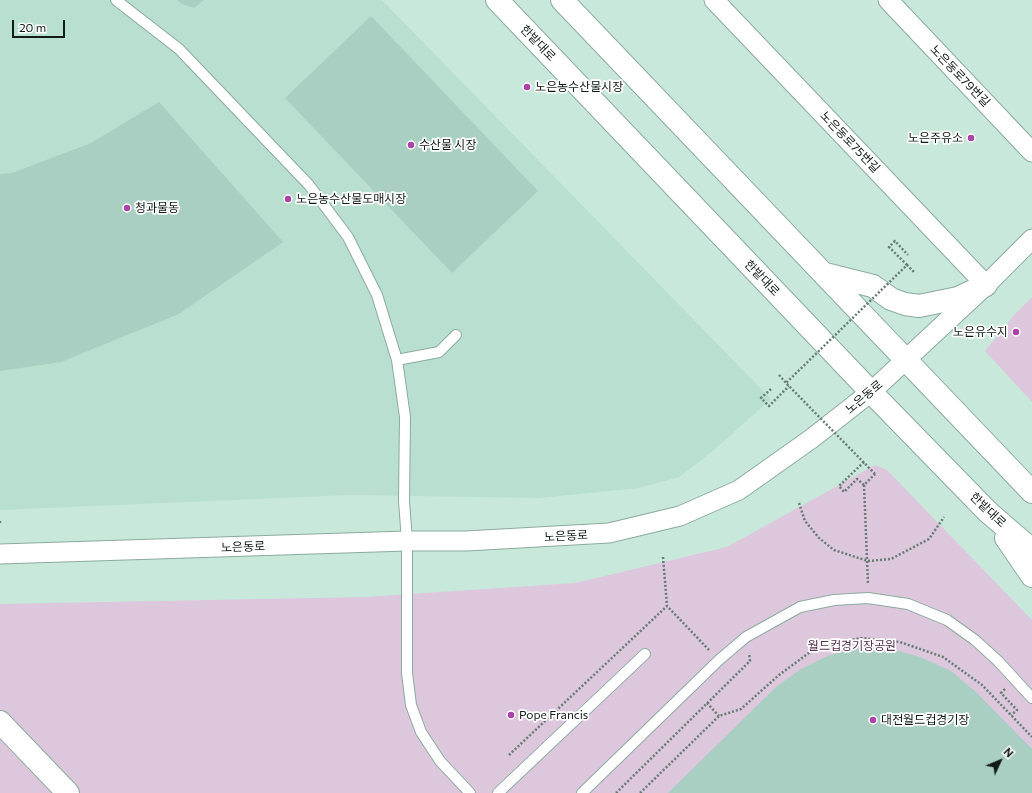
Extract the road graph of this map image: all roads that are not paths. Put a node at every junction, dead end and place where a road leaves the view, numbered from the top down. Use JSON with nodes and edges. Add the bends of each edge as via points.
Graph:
{"nodes":[{"id":1,"x":116,"y":0,"type":"edge"},
{"id":2,"x":497,"y":0,"type":"edge"},
{"id":3,"x":562,"y":0,"type":"edge"},
{"id":4,"x":714,"y":0,"type":"edge"},
{"id":5,"x":888,"y":0,"type":"edge"},
{"id":6,"x":1032,"y":152,"type":"edge"},
{"id":7,"x":1032,"y":239,"type":"edge"},
{"id":8,"x":825,"y":274,"type":"junction"},
{"id":9,"x":986,"y":285,"type":"junction"},
{"id":10,"x":456,"y":334,"type":"dead end"},
{"id":11,"x":906,"y":359,"type":"junction"},
{"id":12,"x":397,"y":360,"type":"junction"},
{"id":13,"x":871,"y":392,"type":"junction"},
{"id":14,"x":1032,"y":491,"type":"edge"},
{"id":15,"x":988,"y":512,"type":"junction"},
{"id":16,"x":407,"y":542,"type":"junction"},
{"id":17,"x":1032,"y":550,"type":"edge"},
{"id":18,"x":0,"y":554,"type":"edge"},
{"id":19,"x":1032,"y":576,"type":"edge"},
{"id":20,"x":645,"y":654,"type":"dead end"},
{"id":21,"x":1032,"y":698,"type":"edge"},
{"id":22,"x":0,"y":722,"type":"edge"},
{"id":23,"x":68,"y":793,"type":"edge"},
{"id":24,"x":470,"y":793,"type":"edge"},
{"id":25,"x":498,"y":793,"type":"edge"},
{"id":26,"x":582,"y":793,"type":"edge"}],
"edges":[{"from":1,"to":12,"type":"lane","via":[[179,49],[309,185],[348,237],[374,288]]},
{"from":2,"to":13,"type":"main road","name":"한밭대로"},
{"from":3,"to":8,"type":"main road"},
{"from":4,"to":9,"type":"street","name":"노은동로75번길"},
{"from":5,"to":6,"type":"street","name":"노은동로79번길"},
{"from":7,"to":9,"type":"street","name":"노은동로"},
{"from":8,"to":9,"type":"main road","via":[[873,286],[891,299],[919,306],[958,298]]},
{"from":8,"to":11,"type":"main road"},
{"from":9,"to":11,"type":"street","name":"노은동로"},
{"from":10,"to":12,"type":"lane","via":[[438,352]]},
{"from":11,"to":13,"type":"street","name":"노은동로"},
{"from":11,"to":14,"type":"main road"},
{"from":12,"to":16,"type":"lane","via":[[405,417],[404,501]]},
{"from":13,"to":15,"type":"main road","name":"한밭대로"},
{"from":13,"to":16,"type":"street","name":"노은동로","via":[[812,439],[739,490],[680,516],[609,533]]},
{"from":15,"to":17,"type":"main road","name":"한밭대로"},
{"from":15,"to":19,"type":"main road"},
{"from":16,"to":18,"type":"street","name":"노은동로"},
{"from":16,"to":24,"type":"lane","via":[[407,673],[411,705],[421,732],[440,761]]},
{"from":20,"to":25,"type":"lane"},
{"from":21,"to":26,"type":"lane","via":[[975,640],[947,620],[908,604],[868,598],[834,600],[800,607],[746,637],[719,660]]},
{"from":22,"to":23,"type":"main road"}]}
